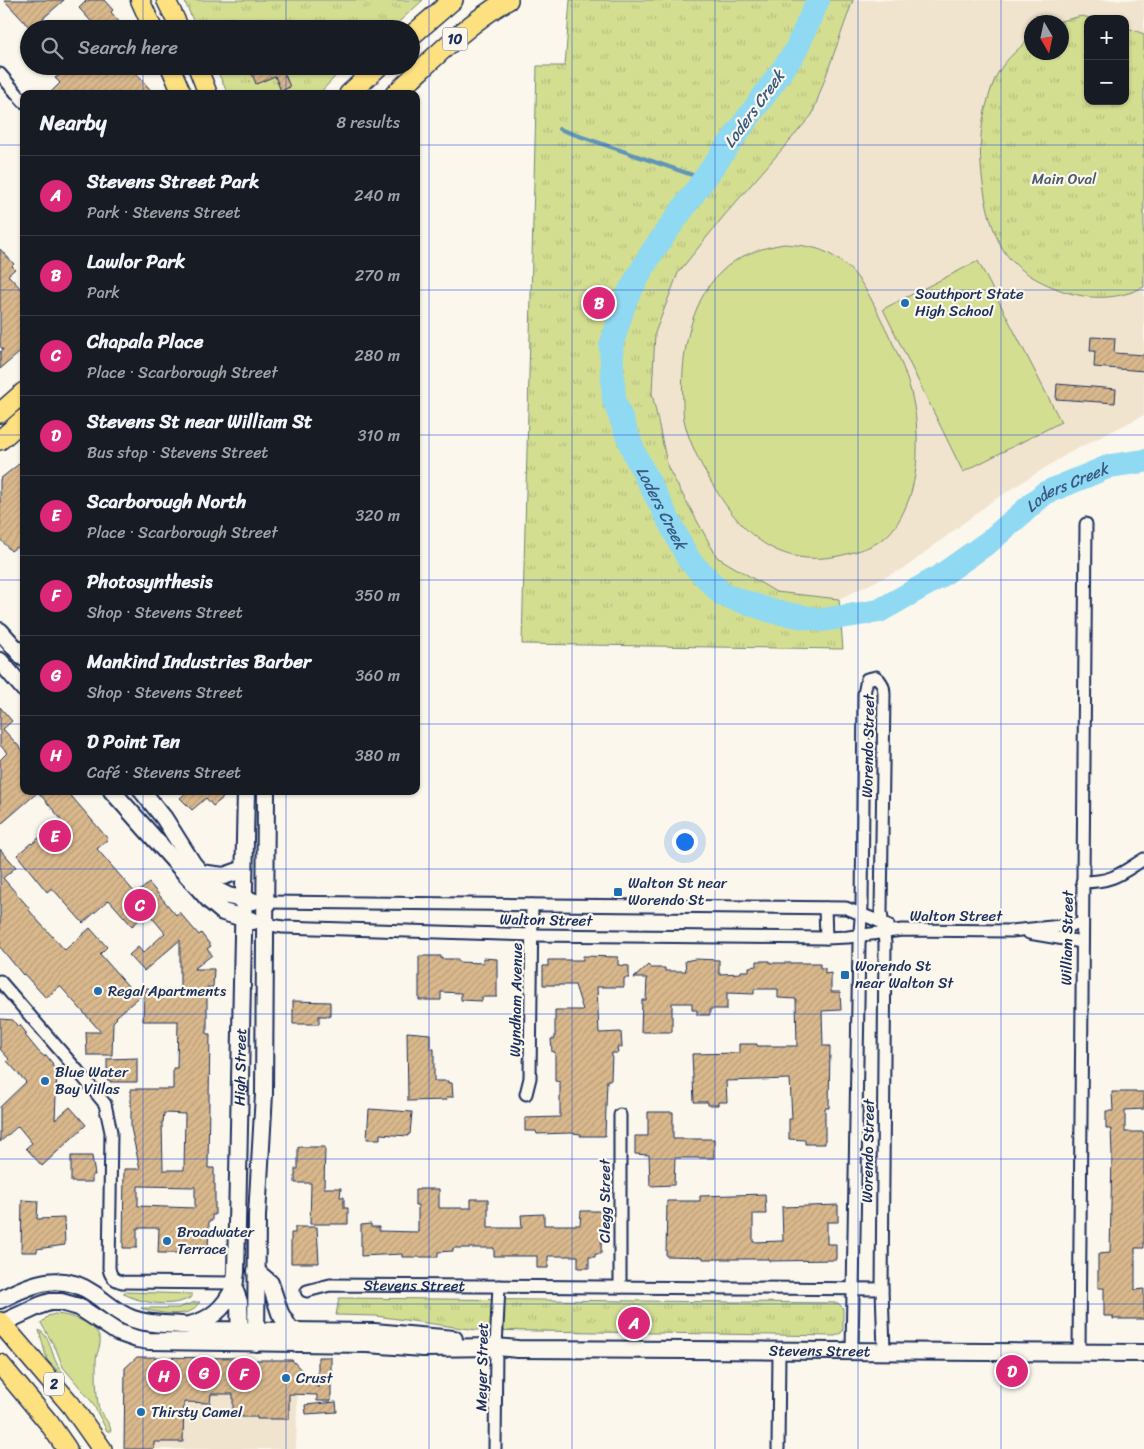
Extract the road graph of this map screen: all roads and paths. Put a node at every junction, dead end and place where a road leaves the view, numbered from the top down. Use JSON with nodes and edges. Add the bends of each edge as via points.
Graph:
{"nodes":[{"id":1,"x":140,"y":0,"type":"edge"},
{"id":2,"x":166,"y":0,"type":"edge"},
{"id":3,"x":453,"y":0,"type":"edge"},
{"id":4,"x":508,"y":0,"type":"edge"},
{"id":5,"x":149,"y":20,"type":"edge"},
{"id":6,"x":176,"y":20,"type":"edge"},
{"id":7,"x":420,"y":28,"type":"edge"},
{"id":8,"x":420,"y":72,"type":"edge"},
{"id":9,"x":0,"y":74,"type":"edge"},
{"id":10,"x":174,"y":75,"type":"edge"},
{"id":11,"x":201,"y":75,"type":"edge"},
{"id":12,"x":369,"y":75,"type":"edge"},
{"id":13,"x":416,"y":75,"type":"edge"},
{"id":14,"x":180,"y":90,"type":"edge"},
{"id":15,"x":206,"y":90,"type":"edge"},
{"id":16,"x":353,"y":90,"type":"edge"},
{"id":17,"x":400,"y":90,"type":"edge"},
{"id":18,"x":20,"y":97,"type":"edge"},
{"id":19,"x":20,"y":396,"type":"edge"},
{"id":20,"x":0,"y":413,"type":"edge"},
{"id":21,"x":20,"y":422,"type":"edge"},
{"id":22,"x":0,"y":440,"type":"edge"},
{"id":23,"x":1086,"y":524,"type":"dead end"},
{"id":24,"x":0,"y":631,"type":"edge"},
{"id":25,"x":20,"y":654,"type":"edge"},
{"id":26,"x":0,"y":661,"type":"edge"},
{"id":27,"x":20,"y":684,"type":"edge"},
{"id":28,"x":116,"y":795,"type":"edge"},
{"id":29,"x":145,"y":795,"type":"edge"},
{"id":30,"x":246,"y":795,"type":"edge"},
{"id":31,"x":266,"y":795,"type":"edge"},
{"id":32,"x":1144,"y":858,"type":"edge"},
{"id":33,"x":244,"y":869,"type":"junction"},
{"id":34,"x":200,"y":873,"type":"junction"},
{"id":35,"x":1082,"y":882,"type":"junction"},
{"id":36,"x":243,"y":900,"type":"junction"},
{"id":37,"x":265,"y":902,"type":"junction"},
{"id":38,"x":532,"y":906,"type":"junction"},
{"id":39,"x":825,"y":908,"type":"junction"},
{"id":40,"x":861,"y":914,"type":"junction"},
{"id":41,"x":243,"y":919,"type":"junction"},
{"id":42,"x":265,"y":924,"type":"junction"},
{"id":43,"x":1082,"y":924,"type":"junction"},
{"id":44,"x":883,"y":928,"type":"junction"},
{"id":45,"x":1011,"y":931,"type":"junction"},
{"id":46,"x":532,"y":935,"type":"junction"},
{"id":47,"x":860,"y":936,"type":"junction"},
{"id":48,"x":826,"y":938,"type":"junction"},
{"id":49,"x":1082,"y":942,"type":"junction"},
{"id":50,"x":0,"y":981,"type":"edge"},
{"id":51,"x":526,"y":1094,"type":"dead end"},
{"id":52,"x":620,"y":1115,"type":"dead end"},
{"id":53,"x":256,"y":1271,"type":"junction"},
{"id":54,"x":235,"y":1285,"type":"junction"},
{"id":55,"x":499,"y":1286,"type":"junction"},
{"id":56,"x":620,"y":1286,"type":"junction"},
{"id":57,"x":853,"y":1289,"type":"junction"},
{"id":58,"x":882,"y":1289,"type":"junction"},
{"id":59,"x":307,"y":1291,"type":"dead end"},
{"id":60,"x":0,"y":1300,"type":"edge"},
{"id":61,"x":0,"y":1323,"type":"edge"},
{"id":62,"x":189,"y":1325,"type":"junction"},
{"id":63,"x":291,"y":1331,"type":"junction"},
{"id":64,"x":248,"y":1337,"type":"junction"},
{"id":65,"x":496,"y":1347,"type":"junction"},
{"id":66,"x":779,"y":1351,"type":"junction"},
{"id":67,"x":852,"y":1351,"type":"junction"},
{"id":68,"x":884,"y":1351,"type":"junction"},
{"id":69,"x":1079,"y":1352,"type":"junction"},
{"id":70,"x":1144,"y":1353,"type":"edge"},
{"id":71,"x":0,"y":1364,"type":"edge"},
{"id":72,"x":67,"y":1449,"type":"edge"},
{"id":73,"x":102,"y":1449,"type":"edge"},
{"id":74,"x":495,"y":1449,"type":"edge"},
{"id":75,"x":778,"y":1449,"type":"edge"}],
"edges":[{"from":1,"to":5,"type":"main road"},
{"from":2,"to":6,"type":"main road"},
{"from":3,"to":7,"type":"highway","number":"10"},
{"from":4,"to":8,"type":"highway","number":"10","via":[[484,15]]},
{"from":9,"to":18,"type":"street"},
{"from":10,"to":14,"type":"main road"},
{"from":11,"to":15,"type":"main road"},
{"from":12,"to":16,"type":"highway"},
{"from":13,"to":17,"type":"highway","number":"10"},
{"from":19,"to":20,"type":"highway"},
{"from":21,"to":22,"type":"highway"},
{"from":23,"to":35,"type":"street","name":"William Street"},
{"from":24,"to":25,"type":"main road"},
{"from":26,"to":27,"type":"main road"},
{"from":28,"to":41,"type":"main road","via":[[210,901],[223,912]]},
{"from":29,"to":34,"type":"main road"},
{"from":30,"to":33,"type":"main road","name":"High Street"},
{"from":31,"to":37,"type":"main road","name":"High Street"},
{"from":32,"to":35,"type":"street","via":[[1111,879]]},
{"from":33,"to":34,"type":"main road","via":[[224,876]]},
{"from":33,"to":36,"type":"main road","name":"High Street"},
{"from":34,"to":36,"type":"main road","via":[[218,892]]},
{"from":35,"to":43,"type":"street","name":"William Street"},
{"from":36,"to":37,"type":"main road"},
{"from":36,"to":41,"type":"main road","name":"High Street"},
{"from":37,"to":38,"type":"street","name":"Walton Street"},
{"from":37,"to":42,"type":"main road","name":"High Street"},
{"from":38,"to":39,"type":"street","name":"Walton Street"},
{"from":38,"to":46,"type":"street","name":"Wyndham Avenue"},
{"from":39,"to":40,"type":"street","name":"Walton Street","via":[[846,908]]},
{"from":39,"to":48,"type":"street"},
{"from":40,"to":44,"type":"street","name":"Walton Street"},
{"from":40,"to":44,"type":"street","name":"Worendo Street","via":[[864,694],[867,679],[876,676],[884,686]]},
{"from":40,"to":47,"type":"street","name":"Worendo Street"},
{"from":41,"to":42,"type":"main road"},
{"from":41,"to":54,"type":"main road","name":"High Street"},
{"from":42,"to":46,"type":"street","name":"Walton Street"},
{"from":42,"to":53,"type":"main road","name":"High Street","via":[[264,1094]]},
{"from":43,"to":45,"type":"street","name":"Walton Street"},
{"from":43,"to":49,"type":"street","name":"William Street"},
{"from":44,"to":45,"type":"street","name":"Walton Street"},
{"from":44,"to":47,"type":"street","name":"Walton Street"},
{"from":44,"to":58,"type":"street","name":"Worendo Street"},
{"from":45,"to":49,"type":"street","name":"Walton Street"},
{"from":46,"to":48,"type":"street","name":"Walton Street"},
{"from":46,"to":51,"type":"street","name":"Wyndham Avenue","via":[[530,1078]]},
{"from":47,"to":48,"type":"street","name":"Walton Street"},
{"from":47,"to":57,"type":"street","name":"Worendo Street"},
{"from":49,"to":69,"type":"street","name":"William Street"},
{"from":50,"to":54,"type":"street","via":[[105,1104],[112,1132],[111,1276],[122,1282]]},
{"from":52,"to":56,"type":"street","name":"Clegg Street"},
{"from":53,"to":63,"type":"main road","via":[[270,1283],[280,1313]]},
{"from":53,"to":64,"type":"main road","name":"High Street"},
{"from":54,"to":62,"type":"main road","via":[[226,1303],[210,1318]]},
{"from":54,"to":64,"type":"main road","name":"High Street"},
{"from":55,"to":56,"type":"street","name":"Stevens Street"},
{"from":55,"to":59,"type":"street","name":"Stevens Street","via":[[330,1285]]},
{"from":55,"to":65,"type":"street","name":"Meyer Street"},
{"from":56,"to":57,"type":"street","name":"Stevens Street"},
{"from":57,"to":58,"type":"street","name":"Stevens Street"},
{"from":57,"to":67,"type":"street","name":"Worendo Street"},
{"from":58,"to":68,"type":"street","name":"Worendo Street"},
{"from":60,"to":62,"type":"main road","name":"Stevens Street","via":[[29,1285],[65,1282],[82,1287],[132,1319],[152,1324]]},
{"from":61,"to":64,"type":"main road","name":"Stevens Street","via":[[41,1305],[61,1302],[79,1307],[116,1332],[136,1339],[165,1342]]},
{"from":61,"to":73,"type":"highway","number":"2","via":[[72,1406]]},
{"from":62,"to":64,"type":"main road","name":"Stevens Street"},
{"from":63,"to":64,"type":"main road","name":"Stevens Street"},
{"from":63,"to":65,"type":"main road","name":"Stevens Street","via":[[407,1334]]},
{"from":64,"to":65,"type":"main road","name":"Stevens Street","via":[[438,1348]]},
{"from":65,"to":66,"type":"main road","name":"Stevens Street"},
{"from":65,"to":74,"type":"street","name":"Meyer Street"},
{"from":66,"to":67,"type":"main road","name":"Stevens Street"},
{"from":66,"to":75,"type":"street"},
{"from":67,"to":68,"type":"main road","name":"Stevens Street"},
{"from":68,"to":69,"type":"main road","name":"Stevens Street"},
{"from":69,"to":70,"type":"main road","name":"Stevens Street"},
{"from":71,"to":72,"type":"highway","number":"2"}]}
